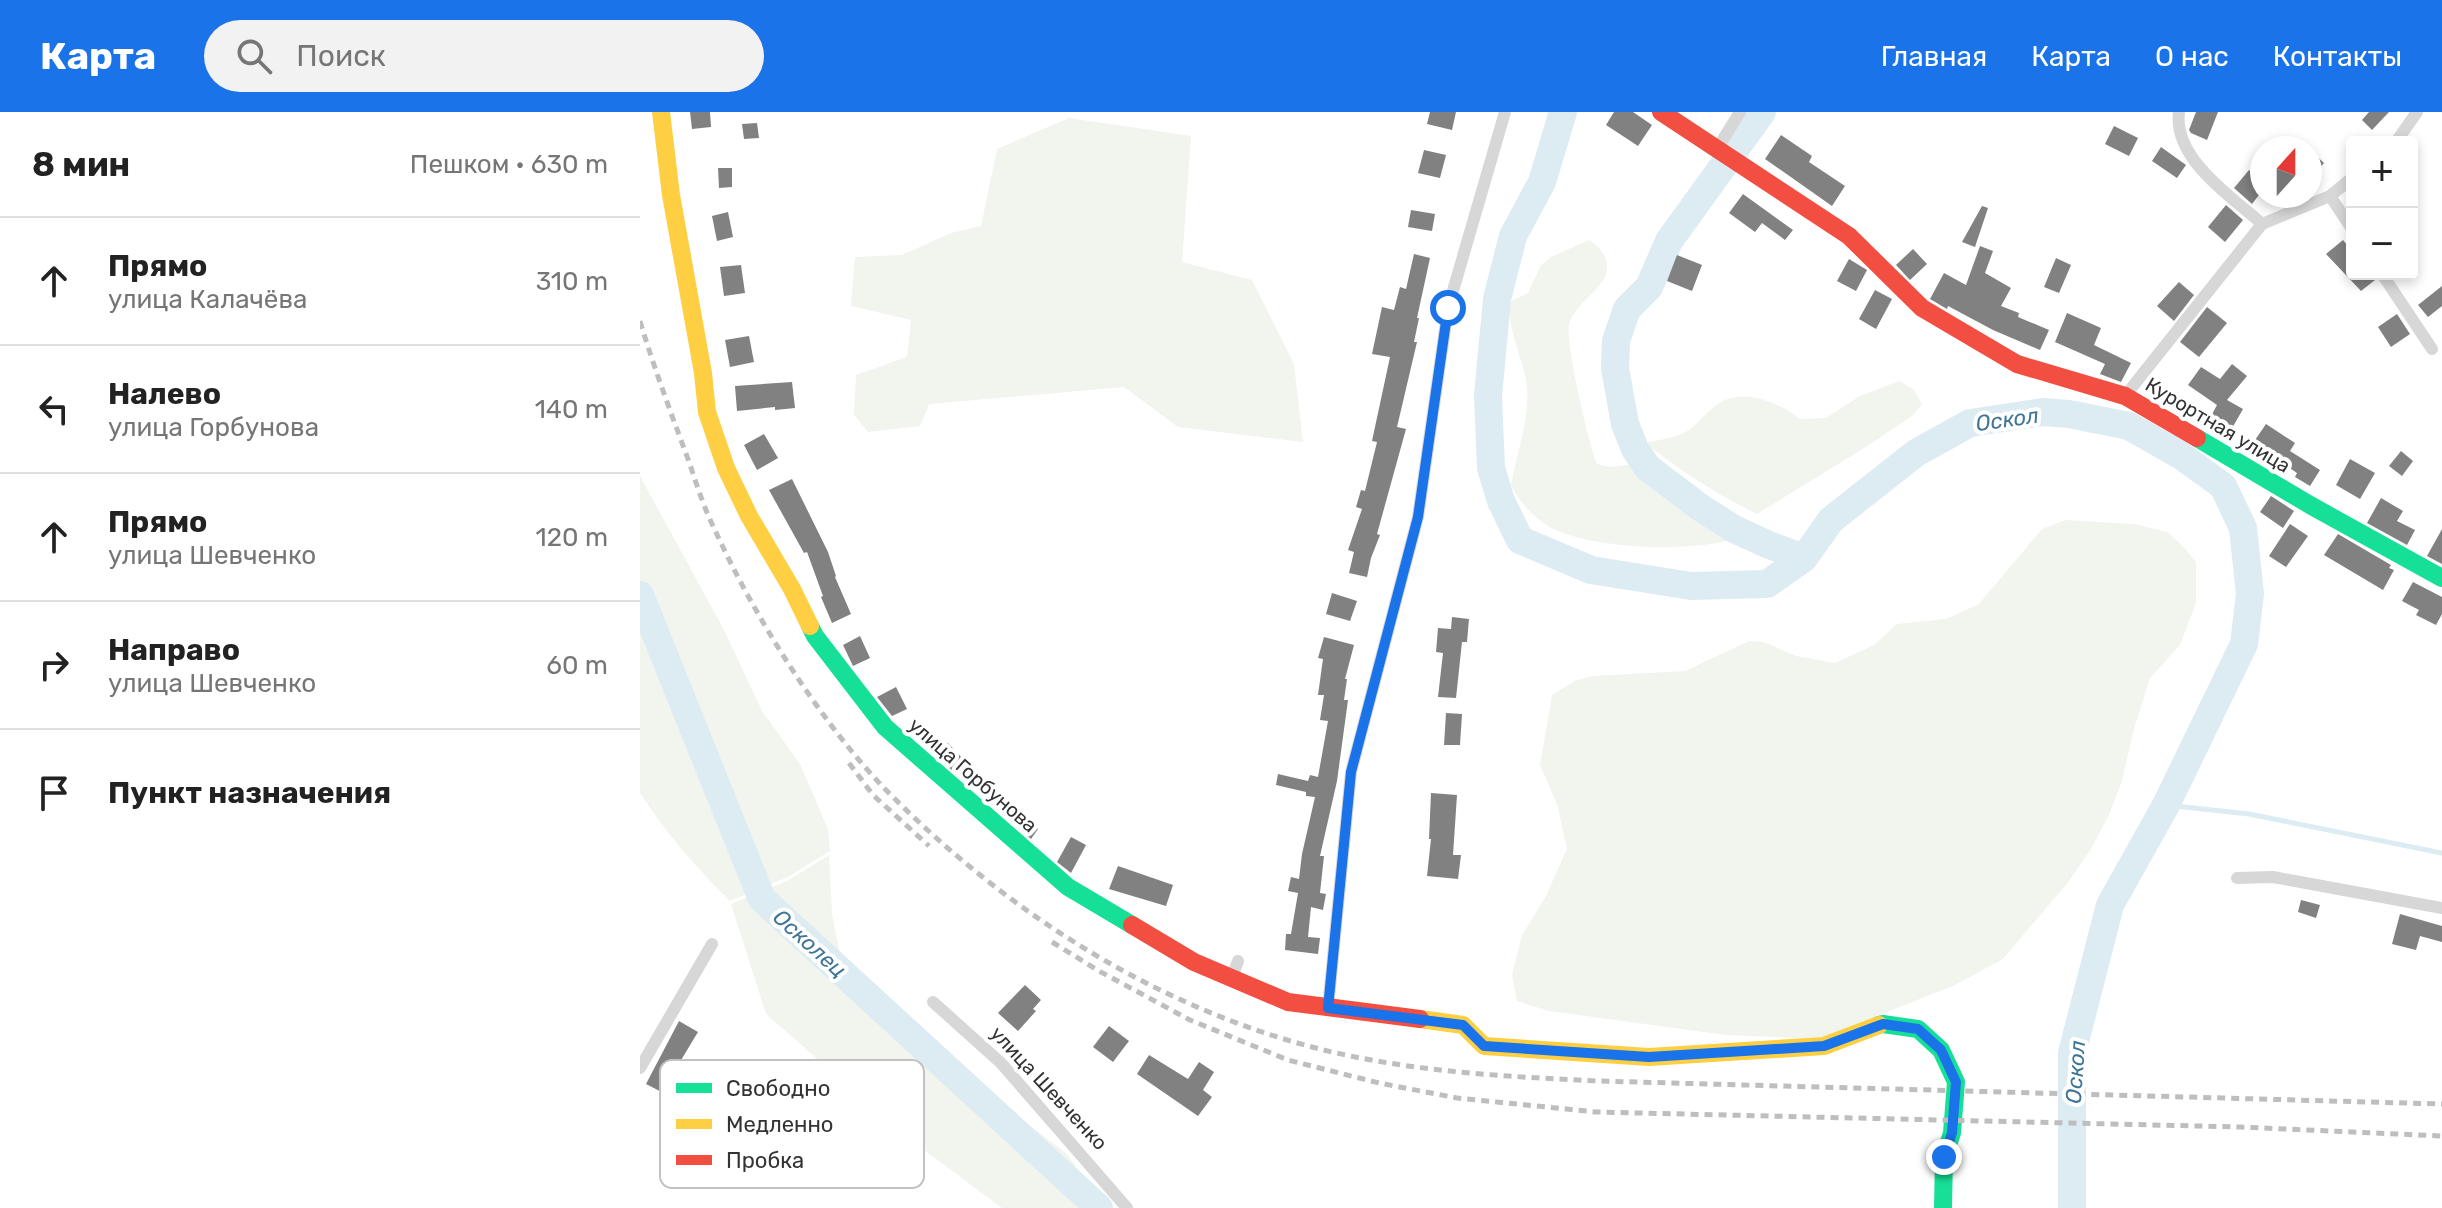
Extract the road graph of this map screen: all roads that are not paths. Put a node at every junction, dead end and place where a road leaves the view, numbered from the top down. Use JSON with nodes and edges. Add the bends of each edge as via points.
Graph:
{"nodes":[{"id":1,"x":661,"y":112,"type":"edge"},
{"id":2,"x":1505,"y":112,"type":"edge"},
{"id":3,"x":1661,"y":112,"type":"edge"},
{"id":4,"x":1740,"y":112,"type":"edge"},
{"id":5,"x":2179,"y":112,"type":"edge"},
{"id":6,"x":2417,"y":112,"type":"edge"},
{"id":7,"x":2400,"y":136,"type":"edge"},
{"id":8,"x":1725,"y":155,"type":"junction"},
{"id":9,"x":2346,"y":183,"type":"edge"},
{"id":10,"x":2330,"y":196,"type":"junction"},
{"id":11,"x":2346,"y":220,"type":"edge"},
{"id":12,"x":2262,"y":224,"type":"junction"},
{"id":13,"x":2386,"y":280,"type":"edge"},
{"id":14,"x":2432,"y":349,"type":"dead end"},
{"id":15,"x":2125,"y":396,"type":"junction"},
{"id":16,"x":2442,"y":578,"type":"edge"},
{"id":17,"x":2237,"y":878,"type":"dead end"},
{"id":18,"x":2442,"y":908,"type":"edge"},
{"id":19,"x":712,"y":944,"type":"dead end"},
{"id":20,"x":933,"y":1002,"type":"dead end"},
{"id":21,"x":1328,"y":1008,"type":"junction"},
{"id":22,"x":640,"y":1068,"type":"edge"},
{"id":23,"x":1127,"y":1208,"type":"edge"},
{"id":24,"x":1943,"y":1208,"type":"edge"}],
"edges":[{"from":1,"to":21,"type":"street","name":"улица Горбунова","via":[[707,412],[749,516],[815,636],[885,727],[1068,887],[1194,962],[1235,970],[1288,1002]]},
{"from":2,"to":21,"type":"street","via":[[1448,308],[1418,517],[1351,772]]},
{"from":3,"to":8,"type":"street","name":"Курортная улица"},
{"from":4,"to":8,"type":"street"},
{"from":5,"to":12,"type":"street","via":[[2177,126],[2187,153]]},
{"from":6,"to":7,"type":"street"},
{"from":8,"to":15,"type":"street","name":"Курортная улица","via":[[1849,236],[1922,308],[2017,364]]},
{"from":9,"to":10,"type":"street"},
{"from":10,"to":11,"type":"street"},
{"from":10,"to":12,"type":"street"},
{"from":12,"to":15,"type":"street"},
{"from":13,"to":14,"type":"street"},
{"from":15,"to":16,"type":"street","name":"Курортная улица"},
{"from":17,"to":18,"type":"street","via":[[2273,877]]},
{"from":19,"to":22,"type":"street"},
{"from":20,"to":23,"type":"street","name":"улица Шевченко","via":[[1001,1063]]},
{"from":21,"to":24,"type":"street","name":"улица Горбунова","via":[[1463,1025],[1484,1046],[1649,1057],[1824,1046],[1883,1024],[1918,1029],[1941,1050],[1956,1082],[1952,1133],[1944,1157]]}]}
